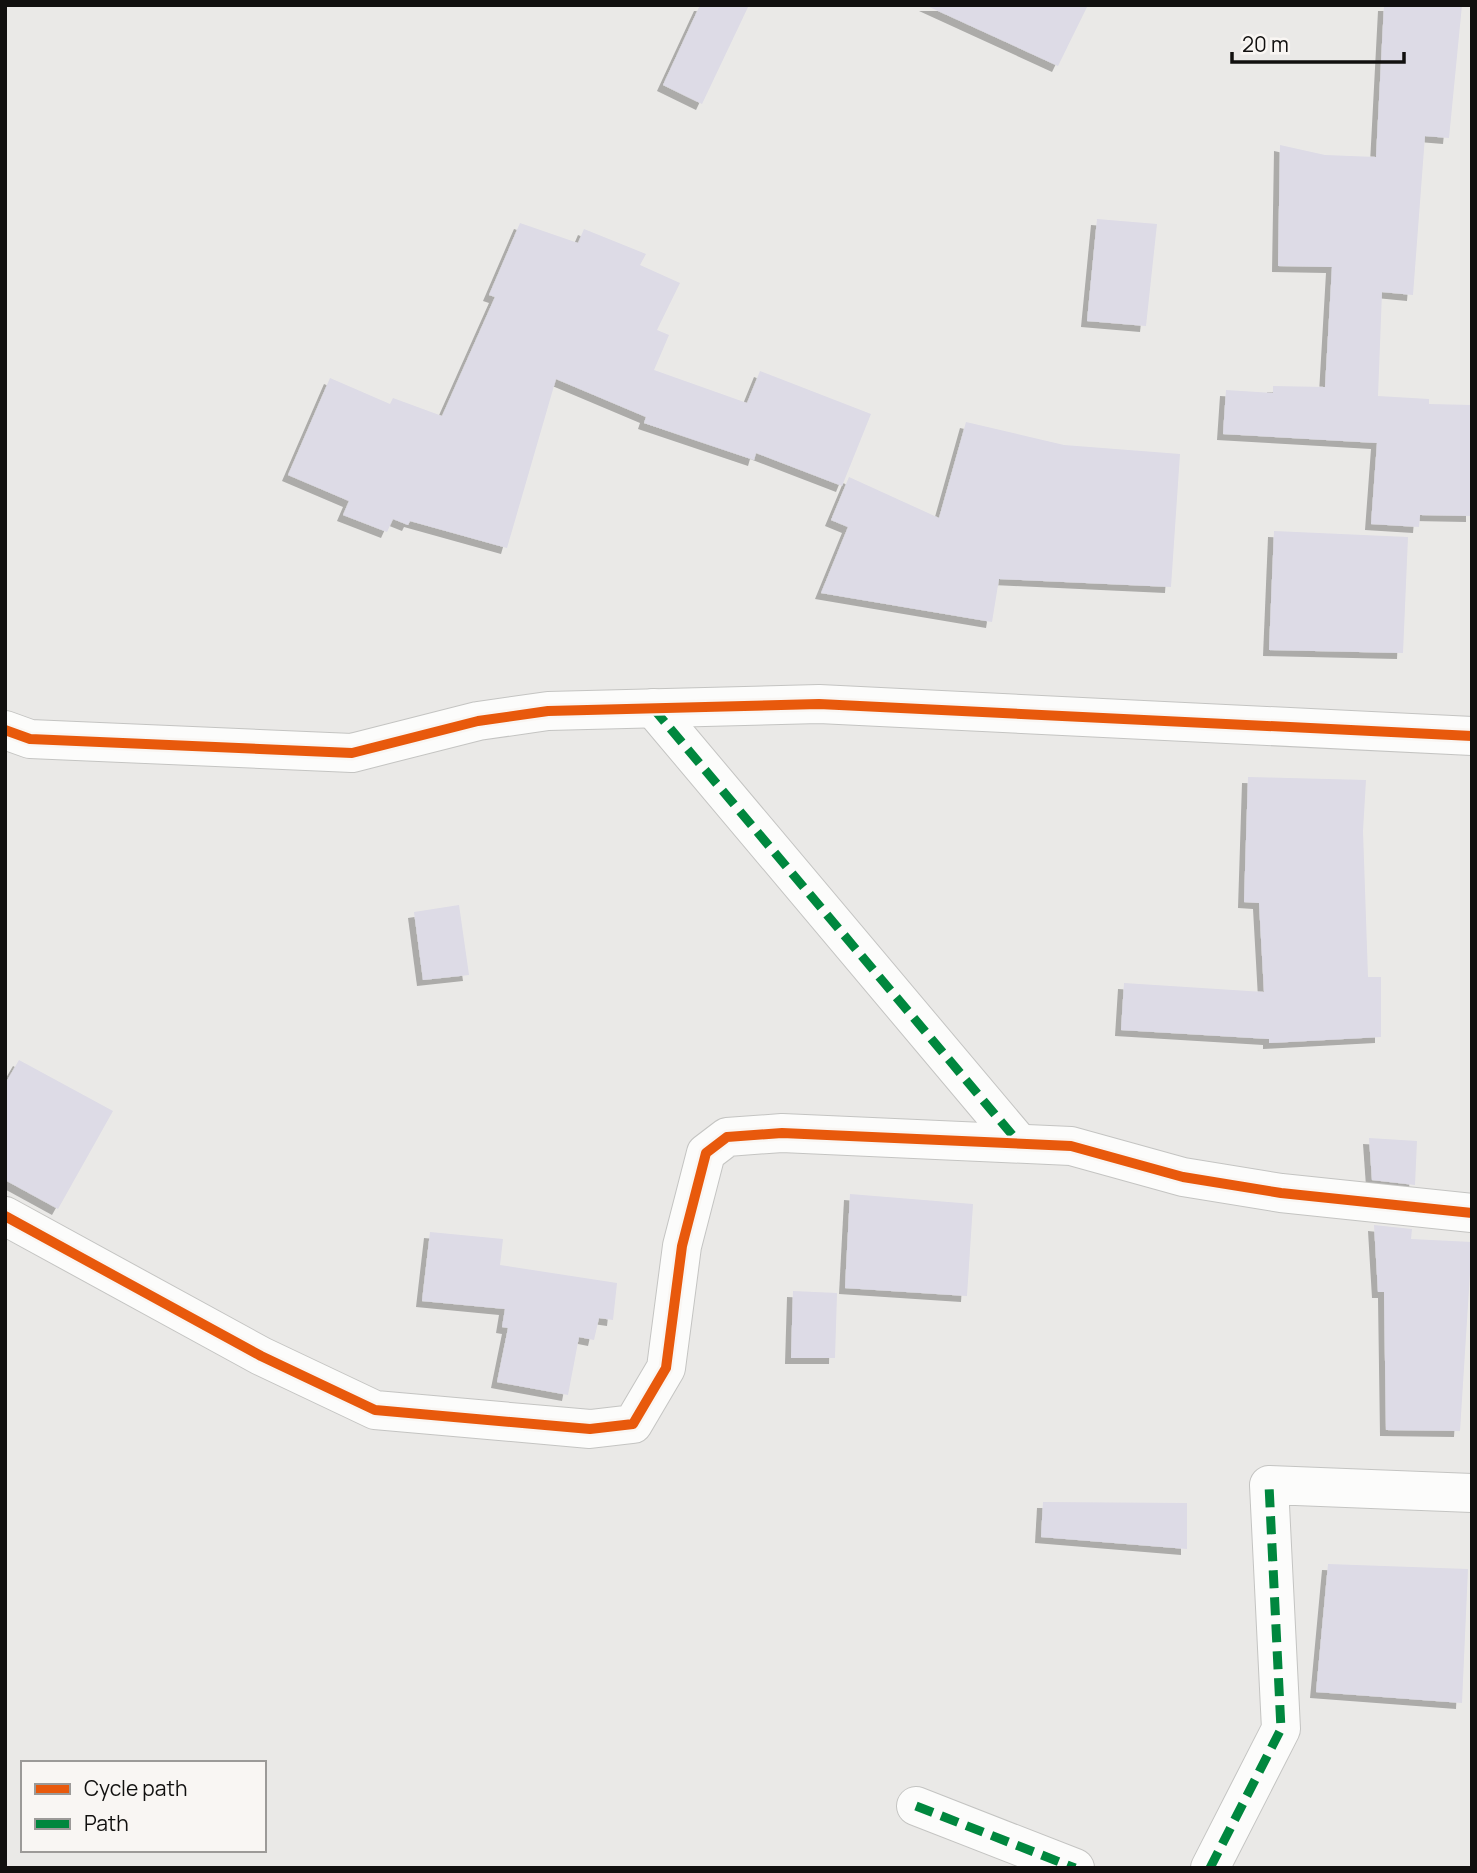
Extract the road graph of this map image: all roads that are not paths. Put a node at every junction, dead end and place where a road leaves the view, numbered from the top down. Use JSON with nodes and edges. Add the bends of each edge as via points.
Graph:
{"nodes":[{"id":1,"x":653,"y":708,"type":"junction"},
{"id":2,"x":6,"y":731,"type":"edge"},
{"id":3,"x":1472,"y":736,"type":"edge"},
{"id":4,"x":1019,"y":1143,"type":"junction"},
{"id":5,"x":1472,"y":1213,"type":"edge"},
{"id":6,"x":5,"y":1216,"type":"edge"},
{"id":7,"x":1472,"y":1493,"type":"edge"},
{"id":8,"x":916,"y":1806,"type":"dead end"},
{"id":9,"x":1075,"y":1868,"type":"edge"},
{"id":10,"x":1210,"y":1868,"type":"edge"}],
"edges":[{"from":1,"to":2,"type":"street","via":[[548,711],[478,721],[352,753],[30,739]]},
{"from":1,"to":3,"type":"street","via":[[820,704]]},
{"from":1,"to":4,"type":"street"},
{"from":4,"to":5,"type":"street","via":[[1071,1146],[1183,1177],[1280,1193]]},
{"from":4,"to":6,"type":"street","via":[[782,1133],[727,1137],[706,1153],[682,1246],[666,1368],[633,1424],[590,1429],[375,1410],[261,1356]]},
{"from":7,"to":10,"type":"street","via":[[1269,1485],[1281,1729]]},
{"from":8,"to":9,"type":"street"}]}
